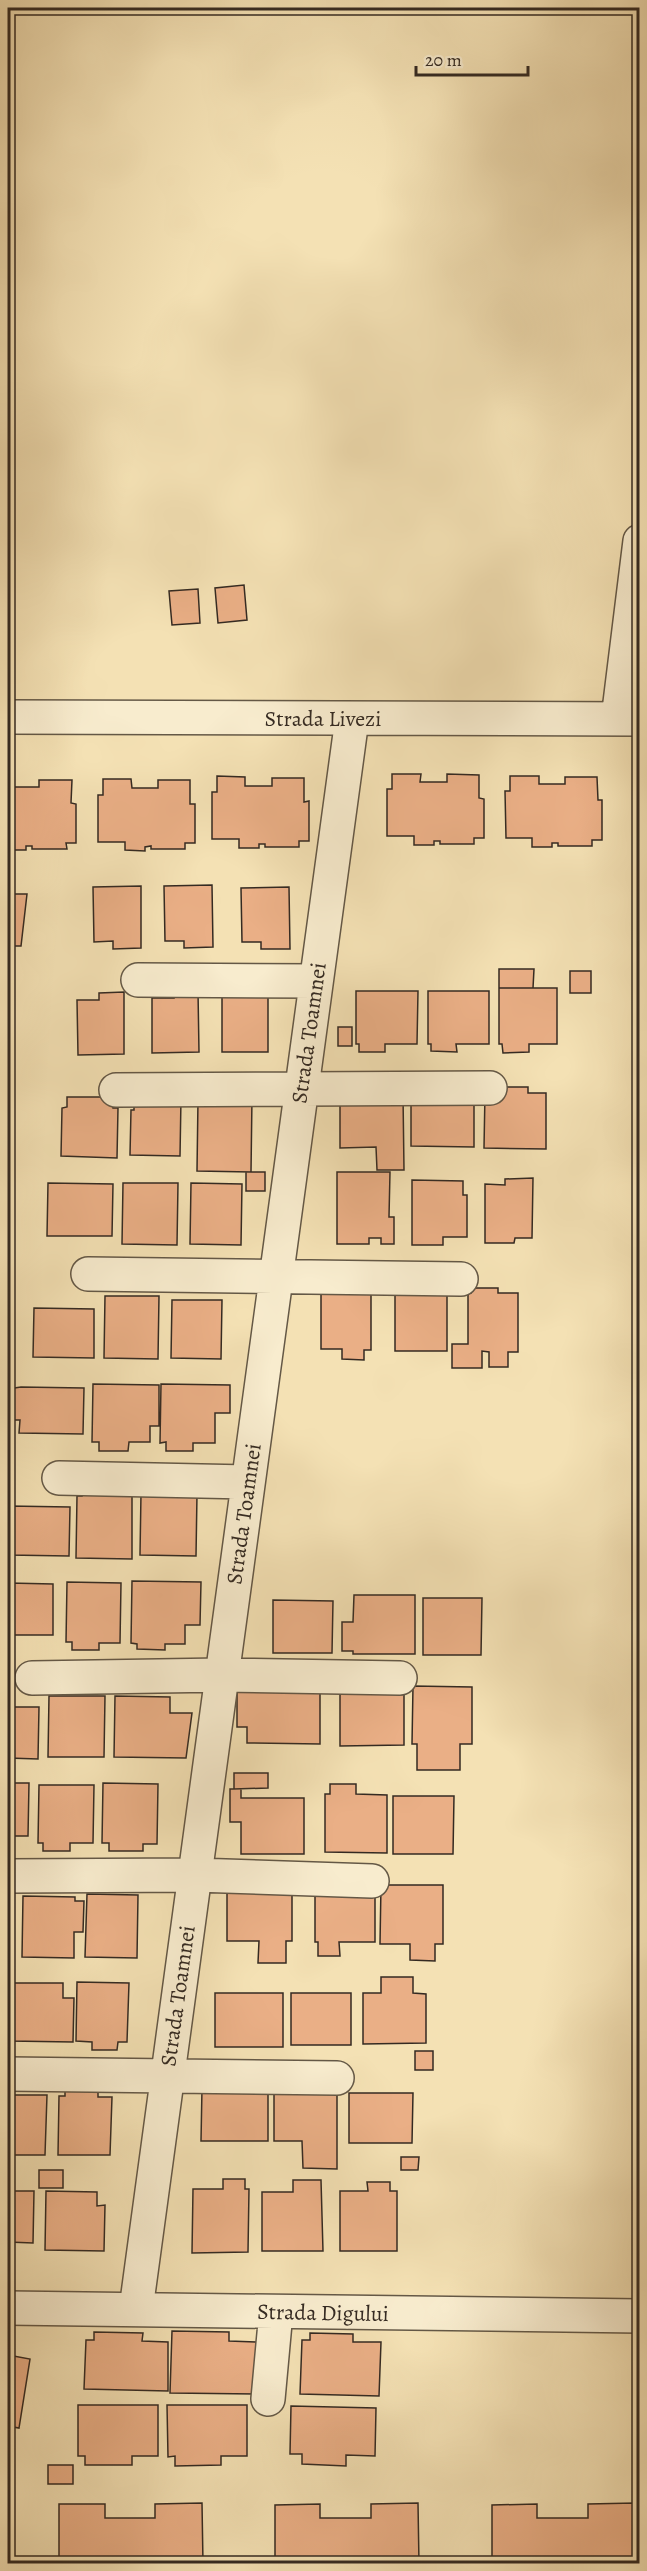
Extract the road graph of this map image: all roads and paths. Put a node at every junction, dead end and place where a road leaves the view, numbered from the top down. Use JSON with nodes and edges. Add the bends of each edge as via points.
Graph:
{"nodes":[{"id":1,"x":639,"y":541,"type":"edge"},
{"id":2,"x":8,"y":717,"type":"edge"},
{"id":3,"x":352,"y":719,"type":"junction"},
{"id":4,"x":628,"y":719,"type":"edge"},
{"id":5,"x":138,"y":980,"type":"dead end"},
{"id":6,"x":316,"y":981,"type":"junction"},
{"id":7,"x":490,"y":1088,"type":"dead end"},
{"id":8,"x":302,"y":1089,"type":"junction"},
{"id":9,"x":116,"y":1090,"type":"dead end"},
{"id":10,"x":88,"y":1274,"type":"dead end"},
{"id":11,"x":276,"y":1276,"type":"junction"},
{"id":12,"x":461,"y":1279,"type":"dead end"},
{"id":13,"x":59,"y":1478,"type":"dead end"},
{"id":14,"x":248,"y":1482,"type":"junction"},
{"id":15,"x":222,"y":1675,"type":"junction"},
{"id":16,"x":32,"y":1678,"type":"dead end"},
{"id":17,"x":400,"y":1678,"type":"dead end"},
{"id":18,"x":195,"y":1875,"type":"junction"},
{"id":19,"x":8,"y":1876,"type":"edge"},
{"id":20,"x":372,"y":1881,"type":"dead end"},
{"id":21,"x":8,"y":2074,"type":"edge"},
{"id":22,"x":168,"y":2075,"type":"junction"},
{"id":23,"x":338,"y":2078,"type":"dead end"},
{"id":24,"x":8,"y":2308,"type":"edge"},
{"id":25,"x":136,"y":2309,"type":"junction"},
{"id":26,"x":276,"y":2312,"type":"junction"},
{"id":27,"x":639,"y":2316,"type":"edge"},
{"id":28,"x":268,"y":2399,"type":"dead end"}],
"edges":[{"from":1,"to":4,"type":"street"},
{"from":2,"to":3,"type":"street","name":"Strada Livezi"},
{"from":3,"to":4,"type":"street","name":"Strada Livezi"},
{"from":3,"to":6,"type":"street","name":"Strada Toamnei"},
{"from":5,"to":6,"type":"street"},
{"from":6,"to":8,"type":"street","name":"Strada Toamnei"},
{"from":7,"to":8,"type":"street"},
{"from":8,"to":9,"type":"street"},
{"from":8,"to":11,"type":"street","name":"Strada Toamnei"},
{"from":10,"to":11,"type":"street"},
{"from":11,"to":12,"type":"street"},
{"from":11,"to":14,"type":"street","name":"Strada Toamnei"},
{"from":13,"to":14,"type":"street"},
{"from":14,"to":15,"type":"street","name":"Strada Toamnei"},
{"from":15,"to":16,"type":"street"},
{"from":15,"to":17,"type":"street"},
{"from":15,"to":18,"type":"street","name":"Strada Toamnei"},
{"from":18,"to":19,"type":"street"},
{"from":18,"to":20,"type":"street"},
{"from":18,"to":22,"type":"street","name":"Strada Toamnei"},
{"from":21,"to":22,"type":"street"},
{"from":22,"to":23,"type":"street"},
{"from":22,"to":25,"type":"street","name":"Strada Toamnei"},
{"from":24,"to":25,"type":"street","name":"Strada Digului"},
{"from":25,"to":26,"type":"street","name":"Strada Digului"},
{"from":26,"to":27,"type":"street","name":"Strada Digului"},
{"from":26,"to":28,"type":"street"}]}
